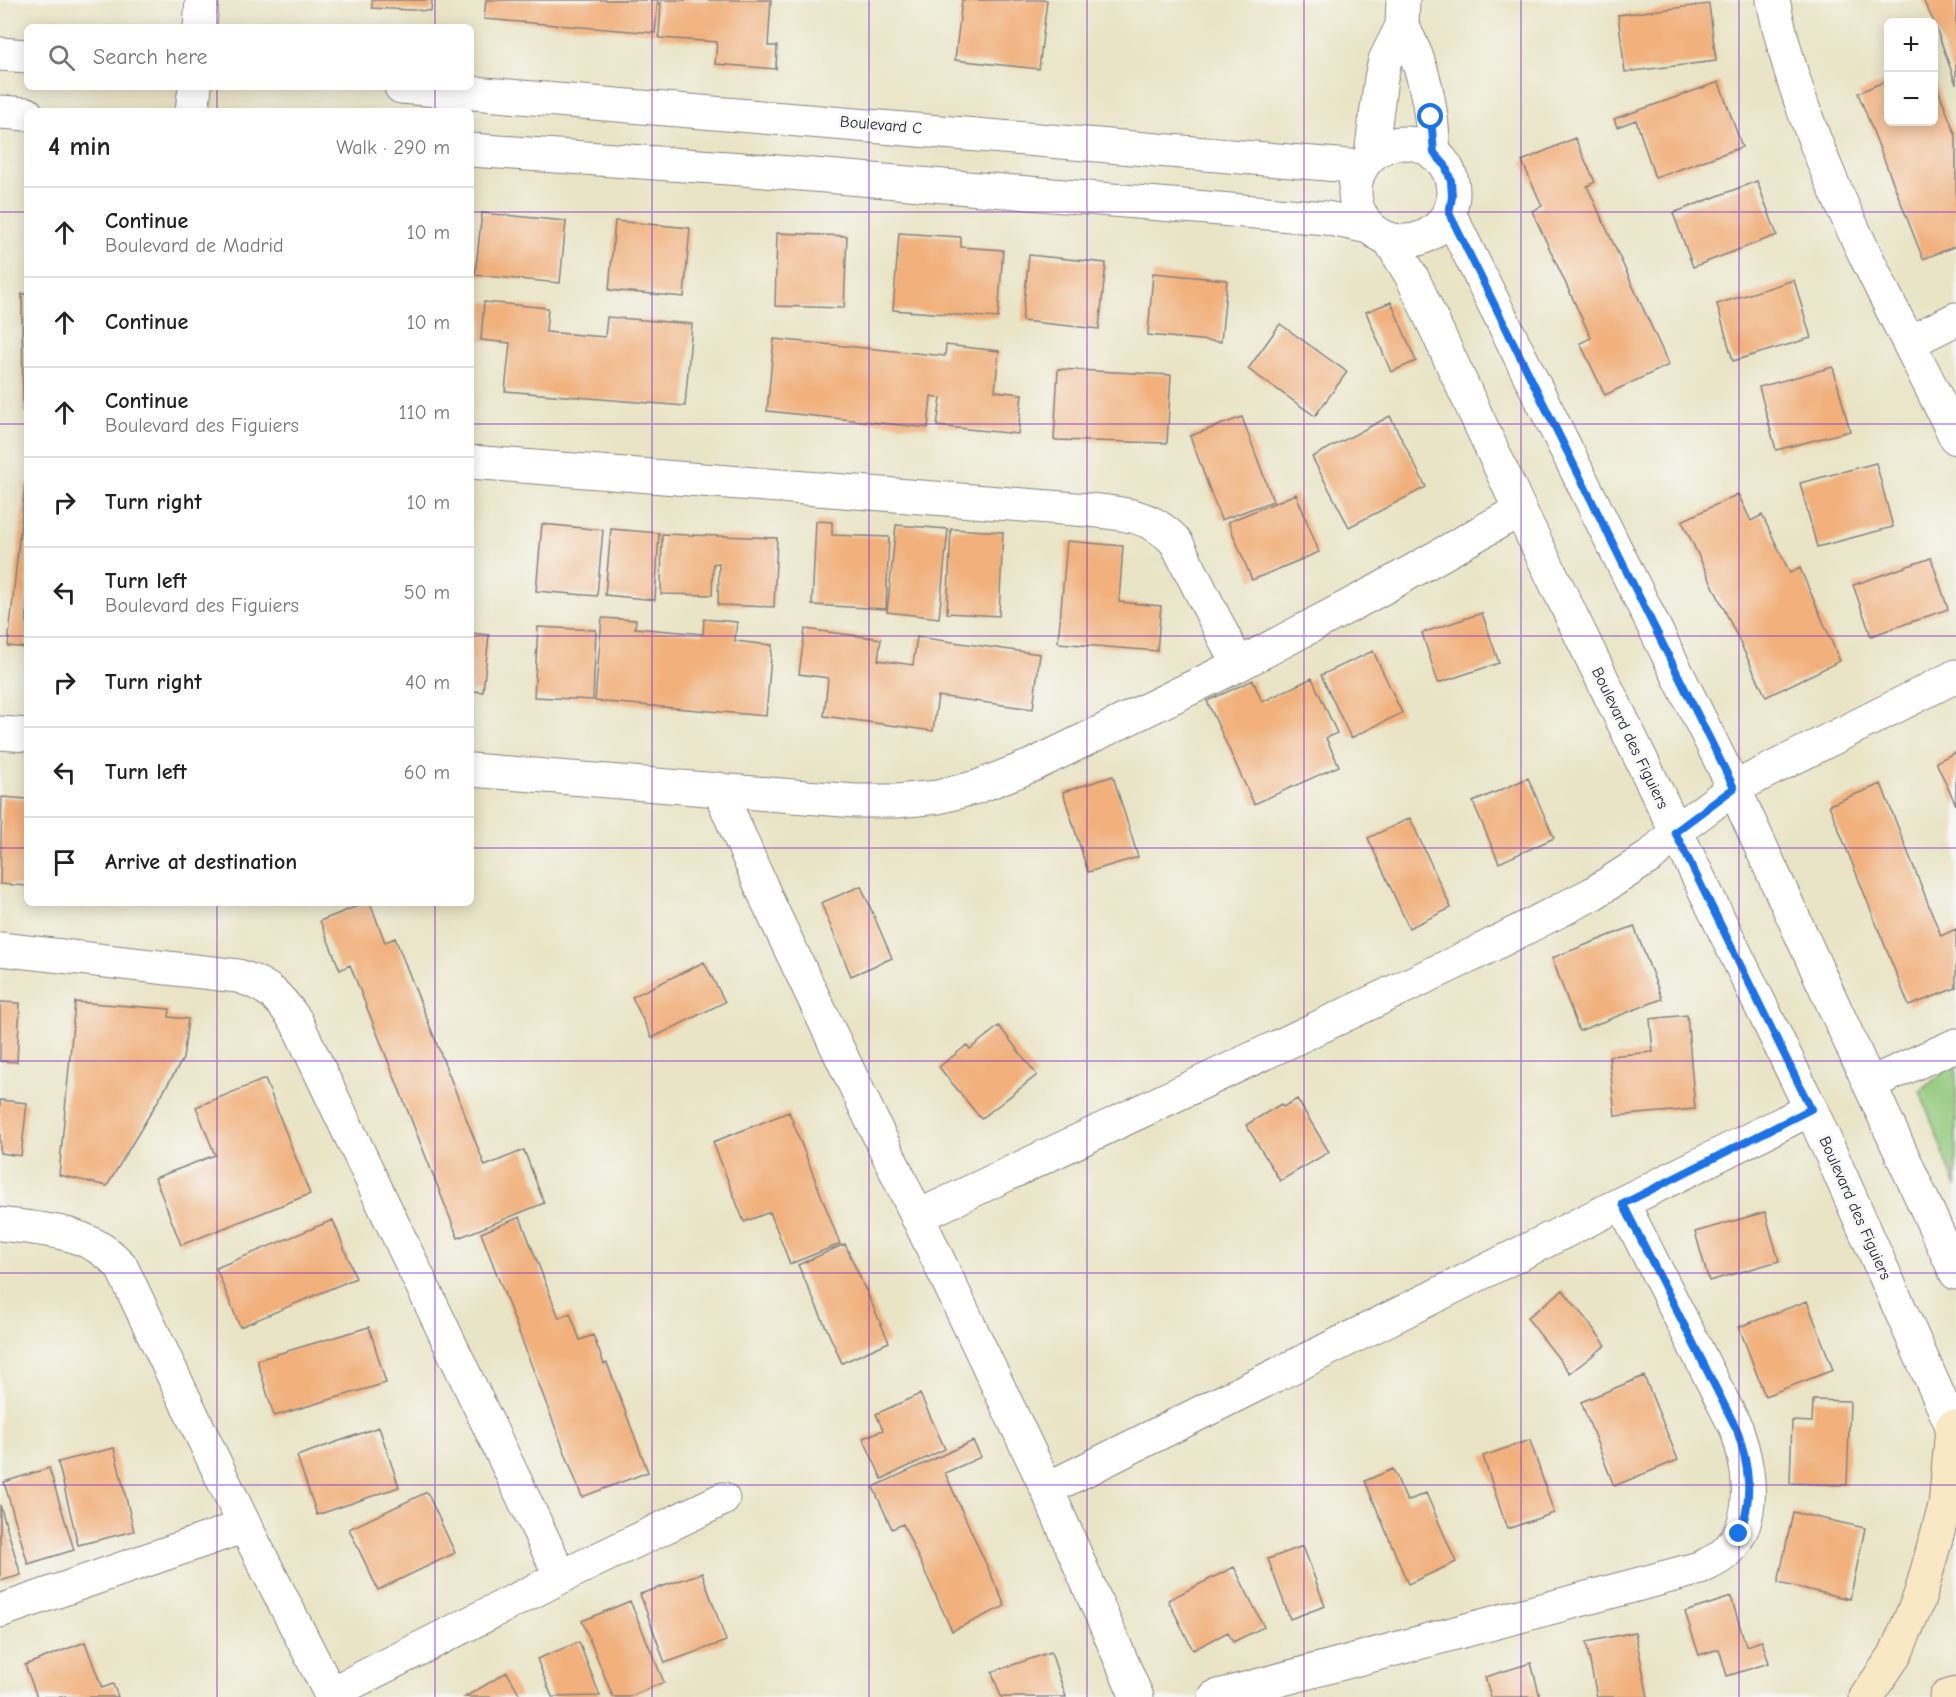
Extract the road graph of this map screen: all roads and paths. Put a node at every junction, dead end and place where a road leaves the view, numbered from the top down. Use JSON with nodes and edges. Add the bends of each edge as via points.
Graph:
{"nodes":[{"id":1,"x":202,"y":0,"type":"edge"},
{"id":2,"x":1773,"y":0,"type":"edge"},
{"id":3,"x":1403,"y":13,"type":"edge"},
{"id":4,"x":200,"y":24,"type":"edge"},
{"id":5,"x":0,"y":54,"type":"edge"},
{"id":6,"x":24,"y":56,"type":"edge"},
{"id":7,"x":195,"y":90,"type":"edge"},
{"id":8,"x":439,"y":90,"type":"edge"},
{"id":9,"x":192,"y":108,"type":"edge"},
{"id":10,"x":0,"y":112,"type":"edge"},
{"id":11,"x":24,"y":114,"type":"edge"},
{"id":12,"x":474,"y":150,"type":"edge"},
{"id":13,"x":1434,"y":153,"type":"junction"},
{"id":14,"x":1366,"y":161,"type":"junction"},
{"id":15,"x":1449,"y":213,"type":"junction"},
{"id":16,"x":1379,"y":233,"type":"junction"},
{"id":17,"x":1956,"y":319,"type":"edge"},
{"id":18,"x":1910,"y":342,"type":"junction"},
{"id":19,"x":1956,"y":438,"type":"edge"},
{"id":20,"x":474,"y":462,"type":"edge"},
{"id":21,"x":1520,"y":510,"type":"junction"},
{"id":22,"x":1238,"y":665,"type":"junction"},
{"id":23,"x":1956,"y":676,"type":"edge"},
{"id":24,"x":0,"y":733,"type":"edge"},
{"id":25,"x":24,"y":735,"type":"edge"},
{"id":26,"x":474,"y":770,"type":"edge"},
{"id":27,"x":1734,"y":788,"type":"junction"},
{"id":28,"x":719,"y":789,"type":"junction"},
{"id":29,"x":1675,"y":832,"type":"junction"},
{"id":30,"x":0,"y":949,"type":"edge"},
{"id":31,"x":1956,"y":1045,"type":"edge"},
{"id":32,"x":1871,"y":1083,"type":"junction"},
{"id":33,"x":1811,"y":1109,"type":"junction"},
{"id":34,"x":1623,"y":1204,"type":"junction"},
{"id":35,"x":917,"y":1217,"type":"junction"},
{"id":36,"x":0,"y":1224,"type":"edge"},
{"id":37,"x":1956,"y":1273,"type":"edge"},
{"id":38,"x":1954,"y":1431,"type":"edge"},
{"id":39,"x":1047,"y":1489,"type":"junction"},
{"id":40,"x":723,"y":1499,"type":"dead end"},
{"id":41,"x":245,"y":1526,"type":"junction"},
{"id":42,"x":561,"y":1577,"type":"junction"},
{"id":43,"x":0,"y":1611,"type":"edge"},
{"id":44,"x":1956,"y":1694,"type":"edge"},
{"id":45,"x":331,"y":1695,"type":"edge"},
{"id":46,"x":1137,"y":1697,"type":"edge"},
{"id":47,"x":1215,"y":1697,"type":"edge"},
{"id":48,"x":1866,"y":1697,"type":"edge"},
{"id":49,"x":1946,"y":1697,"type":"edge"}],
"edges":[{"from":1,"to":4,"type":"street"},
{"from":2,"to":18,"type":"street","via":[[1788,63],[1823,161]]},
{"from":3,"to":13,"type":"street","via":[[1423,71]]},
{"from":3,"to":14,"type":"street","via":[[1385,60]]},
{"from":5,"to":6,"type":"street"},
{"from":7,"to":9,"type":"street"},
{"from":8,"to":14,"type":"street","name":"Boulevard C"},
{"from":10,"to":11,"type":"street"},
{"from":12,"to":16,"type":"street","via":[[1314,217]]},
{"from":13,"to":14,"type":"street","via":[[1402,143],[1386,146]]},
{"from":13,"to":15,"type":"street","via":[[1445,165],[1451,181]]},
{"from":14,"to":16,"type":"street","via":[[1356,182],[1355,198],[1359,214]]},
{"from":15,"to":16,"type":"street","via":[[1439,227],[1424,237],[1406,242]]},
{"from":15,"to":27,"type":"street"},
{"from":16,"to":21,"type":"street","name":"Boulevard des Figuiers","via":[[1412,277]]},
{"from":17,"to":18,"type":"street"},
{"from":18,"to":19,"type":"street"},
{"from":20,"to":22,"type":"street","via":[[1136,516],[1165,530],[1176,542]]},
{"from":21,"to":22,"type":"street"},
{"from":21,"to":29,"type":"street","name":"Boulevard des Figuiers"},
{"from":22,"to":28,"type":"street","via":[[1033,765],[938,797],[855,801]]},
{"from":23,"to":27,"type":"street"},
{"from":24,"to":25,"type":"street"},
{"from":26,"to":28,"type":"street"},
{"from":27,"to":29,"type":"street"},
{"from":27,"to":32,"type":"street"},
{"from":28,"to":35,"type":"street"},
{"from":29,"to":33,"type":"street","name":"Boulevard des Figuiers"},
{"from":29,"to":35,"type":"street","via":[[1632,870],[1541,920]]},
{"from":30,"to":42,"type":"street","via":[[238,976],[261,984],[279,997],[296,1021]]},
{"from":31,"to":32,"type":"street"},
{"from":32,"to":37,"type":"street"},
{"from":33,"to":34,"type":"street"},
{"from":33,"to":38,"type":"street","name":"Boulevard des Figuiers"},
{"from":34,"to":39,"type":"street"},
{"from":34,"to":47,"type":"street","via":[[1737,1430],[1746,1456],[1747,1516],[1724,1555],[1700,1568]]},
{"from":35,"to":39,"type":"street"},
{"from":36,"to":41,"type":"street","via":[[51,1231],[97,1244],[121,1266]]},
{"from":38,"to":48,"type":"main road","via":[[1945,1506],[1920,1596],[1895,1656]]},
{"from":39,"to":46,"type":"street"},
{"from":40,"to":42,"type":"street"},
{"from":41,"to":43,"type":"street"},
{"from":41,"to":45,"type":"street"},
{"from":42,"to":45,"type":"street"},
{"from":44,"to":49,"type":"main road"}]}
